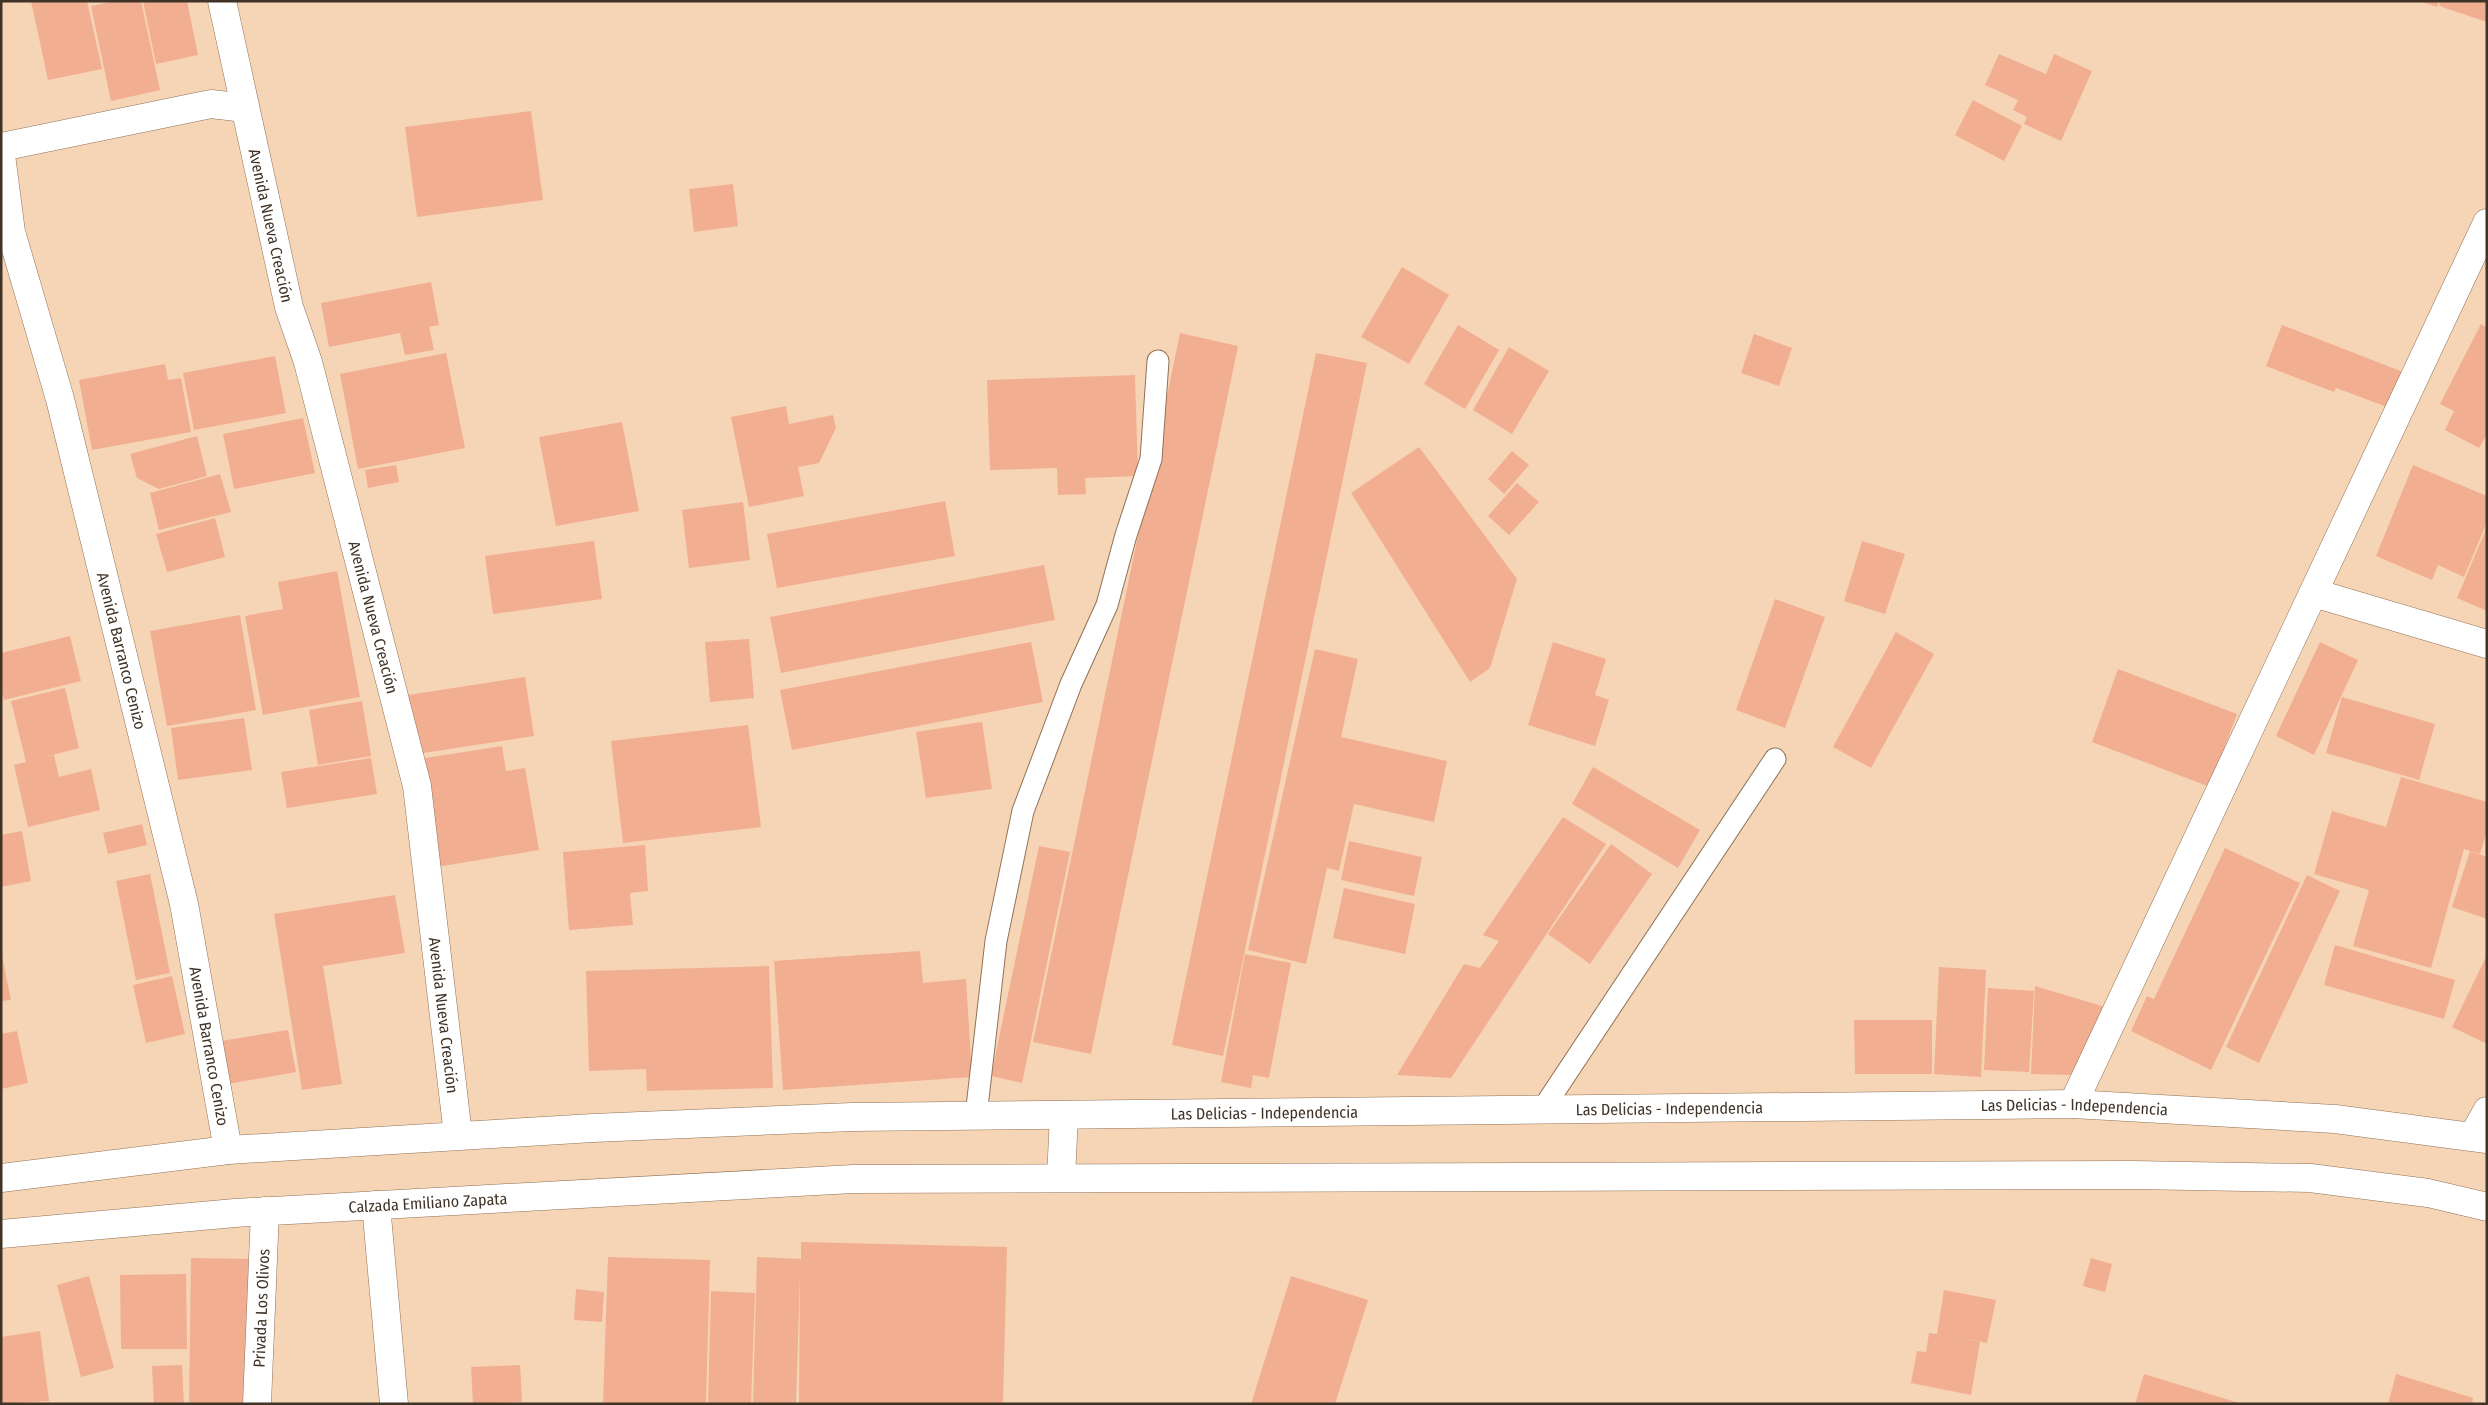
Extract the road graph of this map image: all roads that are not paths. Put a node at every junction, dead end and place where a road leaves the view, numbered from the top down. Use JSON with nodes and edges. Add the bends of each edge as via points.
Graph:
{"nodes":[{"id":1,"x":222,"y":1,"type":"edge"},
{"id":2,"x":245,"y":108,"type":"junction"},
{"id":3,"x":1,"y":148,"type":"edge"},
{"id":4,"x":1,"y":155,"type":"edge"},
{"id":5,"x":2487,"y":224,"type":"edge"},
{"id":6,"x":1158,"y":361,"type":"dead end"},
{"id":7,"x":2314,"y":593,"type":"junction"},
{"id":8,"x":2487,"y":644,"type":"edge"},
{"id":9,"x":1776,"y":759,"type":"dead end"},
{"id":10,"x":2073,"y":1104,"type":"junction"},
{"id":11,"x":1542,"y":1110,"type":"junction"},
{"id":12,"x":2487,"y":1111,"type":"edge"},
{"id":13,"x":1064,"y":1115,"type":"junction"},
{"id":14,"x":976,"y":1116,"type":"junction"},
{"id":15,"x":458,"y":1136,"type":"junction"},
{"id":16,"x":2480,"y":1137,"type":"edge"},
{"id":17,"x":228,"y":1150,"type":"junction"},
{"id":18,"x":1,"y":1178,"type":"edge"},
{"id":19,"x":1061,"y":1178,"type":"junction"},
{"id":20,"x":376,"y":1205,"type":"junction"},
{"id":21,"x":2487,"y":1207,"type":"edge"},
{"id":22,"x":266,"y":1211,"type":"junction"},
{"id":23,"x":1,"y":1234,"type":"edge"},
{"id":24,"x":256,"y":1404,"type":"edge"},
{"id":25,"x":394,"y":1404,"type":"edge"}],
"edges":[{"from":1,"to":2,"type":"main road","name":"Avenida Nueva Creación"},
{"from":2,"to":3,"type":"main road","via":[[211,104]]},
{"from":2,"to":15,"type":"main road","name":"Avenida Nueva Creación","via":[[289,307],[308,362],[417,786]]},
{"from":4,"to":17,"type":"main road","name":"Avenida Barranco Cenizo","via":[[10,232],[60,399],[184,904]]},
{"from":5,"to":7,"type":"main road"},
{"from":6,"to":14,"type":"lane","via":[[1151,459],[1107,605],[1071,684],[1023,812],[996,941]]},
{"from":7,"to":8,"type":"main road"},
{"from":7,"to":10,"type":"main road"},
{"from":9,"to":11,"type":"lane"},
{"from":10,"to":11,"type":"main road","name":"Las Delicias - Independencia"},
{"from":10,"to":16,"type":"main road","name":"Las Delicias - Independencia","via":[[2335,1119]]},
{"from":11,"to":13,"type":"main road","name":"Las Delicias - Independencia"},
{"from":12,"to":16,"type":"main road"},
{"from":13,"to":14,"type":"main road","name":"Las Delicias - Independencia"},
{"from":13,"to":19,"type":"main road"},
{"from":14,"to":15,"type":"main road","name":"Las Delicias - Independencia","via":[[852,1117]]},
{"from":15,"to":17,"type":"main road"},
{"from":17,"to":18,"type":"main road"},
{"from":19,"to":20,"type":"main road","name":"Calzada Emiliano Zapata","via":[[853,1180]]},
{"from":19,"to":21,"type":"main road","via":[[2050,1174],[2310,1178],[2428,1193]]},
{"from":20,"to":22,"type":"main road","name":"Calzada Emiliano Zapata"},
{"from":20,"to":25,"type":"main road"},
{"from":22,"to":23,"type":"main road","name":"Calzada Emiliano Zapata"},
{"from":22,"to":24,"type":"main road","name":"Privada Los Olivos"}]}
